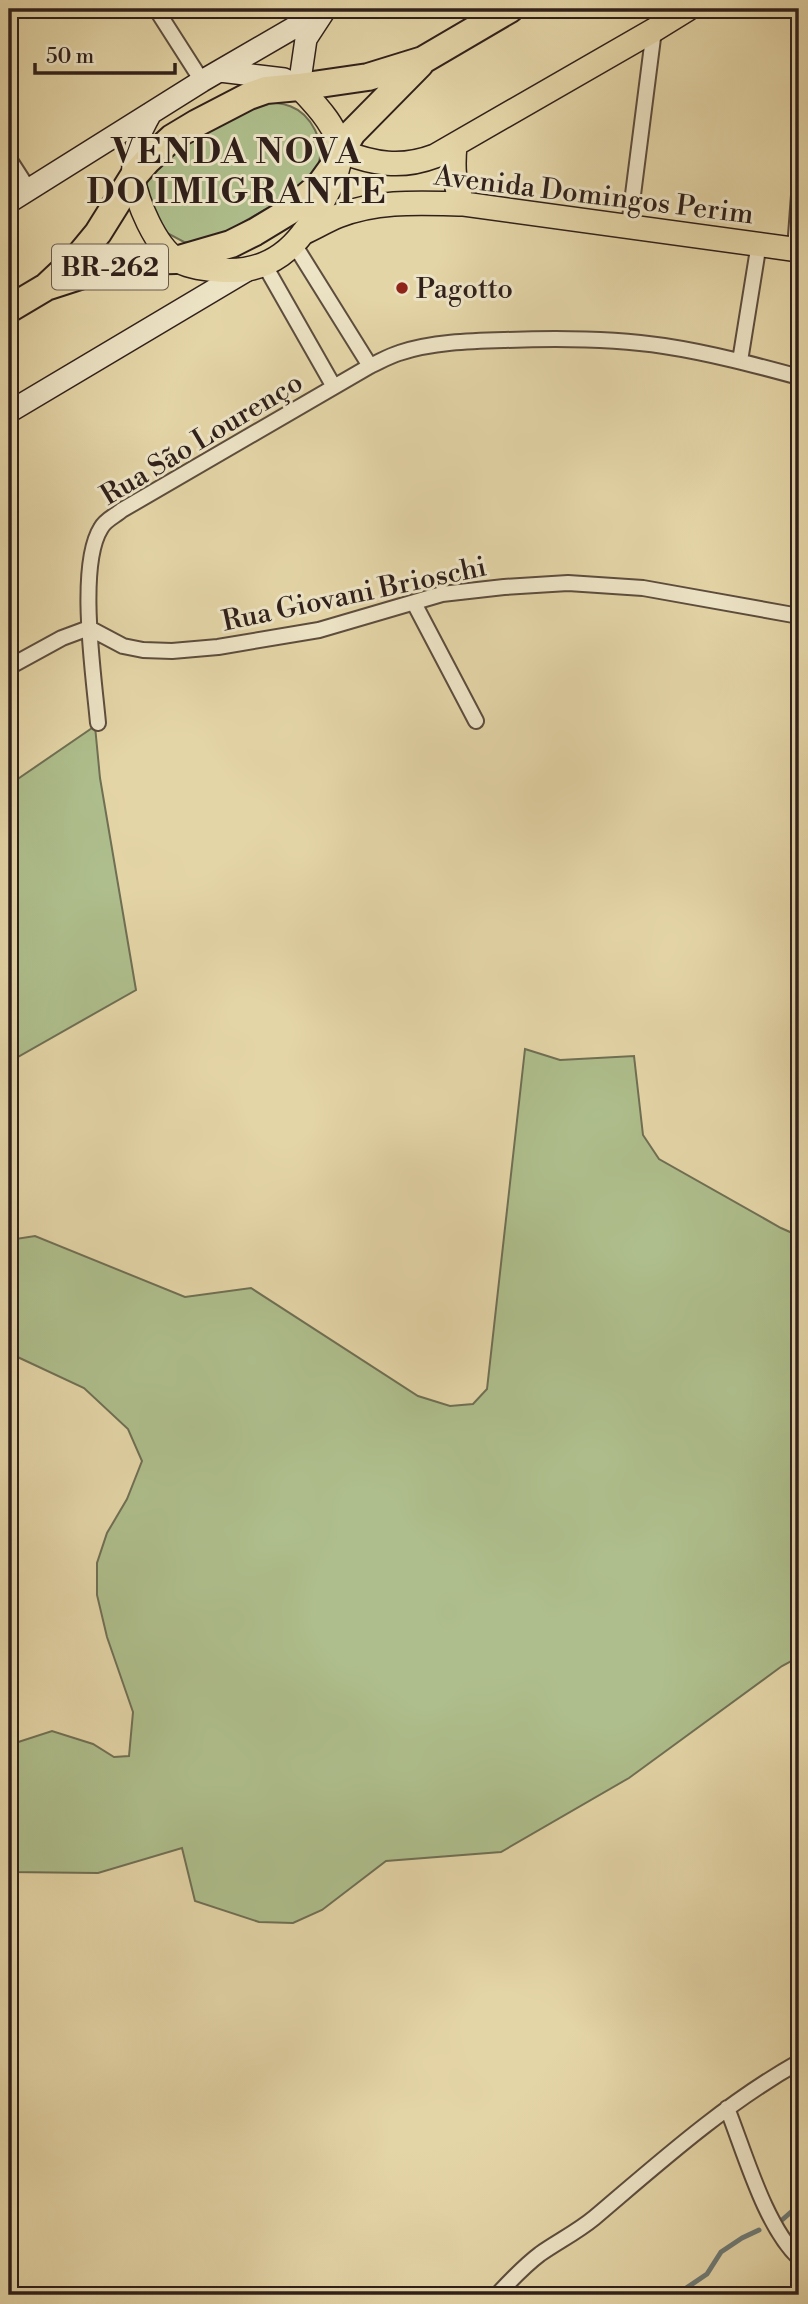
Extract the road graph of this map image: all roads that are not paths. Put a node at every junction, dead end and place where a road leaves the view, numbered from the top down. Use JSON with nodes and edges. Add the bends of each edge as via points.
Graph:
{"nodes":[{"id":1,"x":156,"y":9,"type":"edge"},
{"id":2,"x":326,"y":9,"type":"edge"},
{"id":3,"x":510,"y":9,"type":"edge"},
{"id":4,"x":688,"y":9,"type":"edge"},
{"id":5,"x":654,"y":30,"type":"junction"},
{"id":6,"x":423,"y":60,"type":"junction"},
{"id":7,"x":211,"y":76,"type":"junction"},
{"id":8,"x":299,"y":87,"type":"junction"},
{"id":9,"x":152,"y":111,"type":"junction"},
{"id":10,"x":456,"y":145,"type":"junction"},
{"id":11,"x":9,"y":159,"type":"edge"},
{"id":12,"x":343,"y":159,"type":"junction"},
{"id":13,"x":133,"y":177,"type":"junction"},
{"id":14,"x":29,"y":190,"type":"junction"},
{"id":15,"x":799,"y":195,"type":"edge"},
{"id":16,"x":9,"y":202,"type":"edge"},
{"id":17,"x":464,"y":204,"type":"junction"},
{"id":18,"x":629,"y":226,"type":"junction"},
{"id":19,"x":298,"y":239,"type":"junction"},
{"id":20,"x":759,"y":243,"type":"junction"},
{"id":21,"x":797,"y":249,"type":"edge"},
{"id":22,"x":176,"y":260,"type":"junction"},
{"id":23,"x":255,"y":268,"type":"junction"},
{"id":24,"x":46,"y":287,"type":"junction"},
{"id":25,"x":9,"y":309,"type":"edge"},
{"id":26,"x":740,"y":361,"type":"junction"},
{"id":27,"x":370,"y":366,"type":"junction"},
{"id":28,"x":799,"y":377,"type":"edge"},
{"id":29,"x":334,"y":387,"type":"junction"},
{"id":30,"x":9,"y":412,"type":"edge"},
{"id":31,"x":414,"y":603,"type":"junction"},
{"id":32,"x":799,"y":616,"type":"edge"},
{"id":33,"x":89,"y":628,"type":"junction"},
{"id":34,"x":9,"y":667,"type":"edge"},
{"id":35,"x":476,"y":721,"type":"dead end"},
{"id":36,"x":98,"y":723,"type":"dead end"},
{"id":37,"x":799,"y":2062,"type":"edge"},
{"id":38,"x":727,"y":2108,"type":"junction"},
{"id":39,"x":799,"y":2259,"type":"edge"},
{"id":40,"x":402,"y":2295,"type":"edge"},
{"id":41,"x":430,"y":2295,"type":"edge"},
{"id":42,"x":497,"y":2295,"type":"edge"}],
"edges":[{"from":1,"to":7,"type":"street"},
{"from":2,"to":7,"type":"street"},
{"from":2,"to":8,"type":"street","via":[[306,39]]},
{"from":3,"to":6,"type":"highway","number":"BR-262"},
{"from":4,"to":5,"type":"main road"},
{"from":5,"to":10,"type":"main road"},
{"from":5,"to":18,"type":"street"},
{"from":6,"to":8,"type":"highway","number":"BR-262","via":[[368,76]]},
{"from":6,"to":12,"type":"highway","number":"BR-262","via":[[358,126]]},
{"from":7,"to":8,"type":"street","via":[[284,79]]},
{"from":7,"to":9,"type":"street"},
{"from":8,"to":12,"type":"main road","via":[[330,122]]},
{"from":8,"to":13,"type":"highway","number":"BR-262","via":[[248,96],[197,123],[172,138]]},
{"from":9,"to":13,"type":"street","via":[[135,148]]},
{"from":9,"to":14,"type":"street"},
{"from":10,"to":12,"type":"main road","via":[[408,164]]},
{"from":10,"to":17,"type":"main road","via":[[454,176]]},
{"from":11,"to":14,"type":"street"},
{"from":12,"to":19,"type":"main road"},
{"from":12,"to":22,"type":"highway","number":"BR-262","via":[[306,199],[255,232]]},
{"from":13,"to":22,"type":"main road","via":[[151,229]]},
{"from":13,"to":24,"type":"highway","number":"BR-262","via":[[98,233]]},
{"from":14,"to":16,"type":"street"},
{"from":15,"to":21,"type":"street"},
{"from":17,"to":18,"type":"main road","name":"Avenida Domingos Perim"},
{"from":17,"to":19,"type":"main road","name":"Avenida Domingos Perim","via":[[401,203],[365,208],[337,216]]},
{"from":18,"to":20,"type":"main road","name":"Avenida Domingos Perim"},
{"from":19,"to":23,"type":"main road","name":"Avenida Domingos Perim"},
{"from":19,"to":27,"type":"street"},
{"from":20,"to":21,"type":"main road","name":"Avenida Domingos Perim"},
{"from":20,"to":26,"type":"street"},
{"from":22,"to":23,"type":"main road","via":[[212,270]]},
{"from":22,"to":24,"type":"highway","number":"BR-262","via":[[122,264]]},
{"from":23,"to":29,"type":"street","name":"Rua São Lourenço"},
{"from":23,"to":30,"type":"street"},
{"from":24,"to":25,"type":"highway","number":"BR-262"},
{"from":26,"to":27,"type":"street","via":[[662,345],[531,339],[430,346]]},
{"from":26,"to":28,"type":"street"},
{"from":27,"to":29,"type":"street"},
{"from":29,"to":33,"type":"street","name":"Rua São Lourenço","via":[[103,524],[95,538],[91,563]]},
{"from":31,"to":32,"type":"street","name":"Rua Giovani Brioschi","via":[[474,589],[597,584]]},
{"from":31,"to":33,"type":"street","name":"Rua Giovani Brioschi","via":[[281,637],[172,651],[123,646]]},
{"from":31,"to":35,"type":"street"},
{"from":33,"to":34,"type":"street"},
{"from":33,"to":36,"type":"street","name":"Rua São Lourenço"},
{"from":37,"to":38,"type":"street"},
{"from":38,"to":39,"type":"street","via":[[779,2236]]},
{"from":38,"to":42,"type":"street","via":[[592,2220],[539,2255]]},
{"from":40,"to":41,"type":"street"}]}
